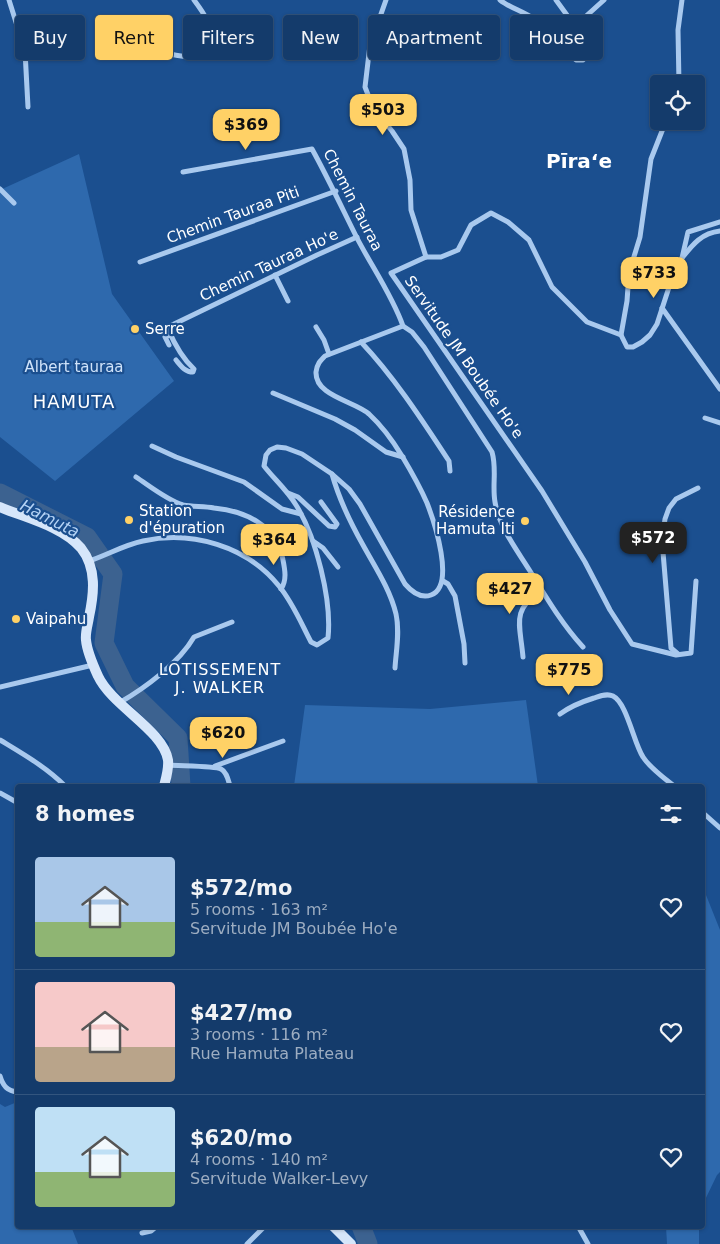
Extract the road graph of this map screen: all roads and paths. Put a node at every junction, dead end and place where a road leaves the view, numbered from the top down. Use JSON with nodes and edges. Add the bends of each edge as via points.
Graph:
{"nodes":[{"id":1,"x":9,"y":0,"type":"edge"},
{"id":2,"x":194,"y":0,"type":"edge"},
{"id":3,"x":386,"y":0,"type":"edge"},
{"id":4,"x":500,"y":0,"type":"edge"},
{"id":5,"x":556,"y":0,"type":"edge"},
{"id":6,"x":604,"y":0,"type":"edge"},
{"id":7,"x":682,"y":0,"type":"edge"},
{"id":8,"x":529,"y":15,"type":"edge"},
{"id":9,"x":566,"y":15,"type":"edge"},
{"id":10,"x":587,"y":15,"type":"edge"},
{"id":11,"x":173,"y":54,"type":"edge"},
{"id":12,"x":679,"y":75,"type":"edge"},
{"id":13,"x":28,"y":107,"type":"dead end"},
{"id":14,"x":662,"y":130,"type":"edge"},
{"id":15,"x":183,"y":172,"type":"dead end"},
{"id":16,"x":0,"y":189,"type":"edge"},
{"id":17,"x":336,"y":191,"type":"junction"},
{"id":18,"x":14,"y":203,"type":"dead end"},
{"id":19,"x":720,"y":222,"type":"edge"},
{"id":20,"x":720,"y":231,"type":"edge"},
{"id":21,"x":357,"y":237,"type":"junction"},
{"id":22,"x":426,"y":257,"type":"junction"},
{"id":23,"x":682,"y":258,"type":"junction"},
{"id":24,"x":140,"y":262,"type":"dead end"},
{"id":25,"x":275,"y":276,"type":"junction"},
{"id":26,"x":288,"y":301,"type":"dead end"},
{"id":27,"x":662,"y":308,"type":"junction"},
{"id":28,"x":403,"y":326,"type":"junction"},
{"id":29,"x":316,"y":327,"type":"dead end"},
{"id":30,"x":171,"y":335,"type":"junction"},
{"id":31,"x":621,"y":335,"type":"junction"},
{"id":32,"x":361,"y":342,"type":"junction"},
{"id":33,"x":169,"y":345,"type":"dead end"},
{"id":34,"x":329,"y":354,"type":"junction"},
{"id":35,"x":176,"y":360,"type":"dead end"},
{"id":36,"x":720,"y":389,"type":"edge"},
{"id":37,"x":273,"y":393,"type":"dead end"},
{"id":38,"x":705,"y":418,"type":"dead end"},
{"id":39,"x":720,"y":422,"type":"edge"},
{"id":40,"x":152,"y":446,"type":"dead end"},
{"id":41,"x":403,"y":457,"type":"junction"},
{"id":42,"x":450,"y":471,"type":"dead end"},
{"id":43,"x":332,"y":474,"type":"junction"},
{"id":44,"x":136,"y":477,"type":"dead end"},
{"id":45,"x":698,"y":488,"type":"dead end"},
{"id":46,"x":288,"y":494,"type":"junction"},
{"id":47,"x":322,"y":502,"type":"dead end"},
{"id":48,"x":0,"y":507,"type":"edge"},
{"id":49,"x":301,"y":514,"type":"junction"},
{"id":50,"x":313,"y":541,"type":"junction"},
{"id":51,"x":92,"y":560,"type":"junction"},
{"id":52,"x":338,"y":567,"type":"dead end"},
{"id":53,"x":443,"y":581,"type":"junction"},
{"id":54,"x":696,"y":581,"type":"dead end"},
{"id":55,"x":541,"y":589,"type":"junction"},
{"id":56,"x":281,"y":590,"type":"junction"},
{"id":57,"x":232,"y":622,"type":"dead end"},
{"id":58,"x":583,"y":646,"type":"dead end"},
{"id":59,"x":679,"y":655,"type":"junction"},
{"id":60,"x":523,"y":657,"type":"dead end"},
{"id":61,"x":465,"y":663,"type":"dead end"},
{"id":62,"x":93,"y":665,"type":"junction"},
{"id":63,"x":395,"y":668,"type":"dead end"},
{"id":64,"x":0,"y":687,"type":"edge"},
{"id":65,"x":122,"y":701,"type":"junction"},
{"id":66,"x":560,"y":714,"type":"dead end"},
{"id":67,"x":0,"y":740,"type":"edge"},
{"id":68,"x":283,"y":741,"type":"dead end"},
{"id":69,"x":171,"y":765,"type":"junction"},
{"id":70,"x":215,"y":766,"type":"junction"},
{"id":71,"x":63,"y":784,"type":"edge"},
{"id":72,"x":165,"y":784,"type":"edge"},
{"id":73,"x":229,"y":784,"type":"edge"},
{"id":74,"x":672,"y":784,"type":"edge"},
{"id":75,"x":0,"y":793,"type":"edge"},
{"id":76,"x":15,"y":801,"type":"edge"},
{"id":77,"x":705,"y":815,"type":"edge"},
{"id":78,"x":720,"y":828,"type":"edge"},
{"id":79,"x":0,"y":1076,"type":"edge"},
{"id":80,"x":15,"y":1091,"type":"edge"},
{"id":81,"x":154,"y":1229,"type":"edge"},
{"id":82,"x":262,"y":1229,"type":"edge"},
{"id":83,"x":336,"y":1229,"type":"edge"},
{"id":84,"x":580,"y":1229,"type":"edge"},
{"id":85,"x":142,"y":1233,"type":"dead end"},
{"id":86,"x":348,"y":1243,"type":"edge"},
{"id":87,"x":247,"y":1244,"type":"edge"},
{"id":88,"x":588,"y":1244,"type":"edge"}],
"edges":[{"from":1,"to":13,"type":"street","via":[[25,51]]},
{"from":2,"to":11,"type":"street","via":[[209,25],[212,36],[209,46],[193,56]]},
{"from":3,"to":22,"type":"street","name":"Servitude JM Boubée Ho'e","via":[[370,45],[365,87],[379,115],[404,149],[411,210]]},
{"from":4,"to":8,"type":"street"},
{"from":5,"to":9,"type":"street"},
{"from":6,"to":10,"type":"street"},
{"from":7,"to":12,"type":"street","via":[[678,30]]},
{"from":14,"to":31,"type":"street","via":[[651,159],[640,237],[629,273]]},
{"from":15,"to":17,"type":"street","name":"Chemin Tauraa","via":[[312,149]]},
{"from":16,"to":18,"type":"street"},
{"from":17,"to":21,"type":"street","name":"Chemin Tauraa"},
{"from":17,"to":24,"type":"street","name":"Chemin Tauraa Piti"},
{"from":19,"to":23,"type":"street","via":[[688,232]]},
{"from":20,"to":23,"type":"street","via":[[697,240]]},
{"from":21,"to":25,"type":"street","name":"Chemin Tauraa Ho'e"},
{"from":21,"to":28,"type":"street","name":"Chemin Tauraa"},
{"from":22,"to":31,"type":"street","via":[[441,257],[458,250],[470,226],[491,213],[508,222],[529,240],[552,287],[587,322]]},
{"from":22,"to":59,"type":"street","name":"Servitude JM Boubée Ho'e","via":[[391,273],[542,491],[632,644]]},
{"from":23,"to":27,"type":"street","via":[[672,275]]},
{"from":25,"to":26,"type":"street"},
{"from":25,"to":30,"type":"street","name":"Chemin Tauraa Ho'e","via":[[170,326]]},
{"from":27,"to":31,"type":"street","via":[[657,324],[642,342],[627,347]]},
{"from":27,"to":36,"type":"street"},
{"from":28,"to":32,"type":"street"},
{"from":28,"to":55,"type":"street","via":[[424,347],[492,452],[495,502],[499,515]]},
{"from":29,"to":34,"type":"street"},
{"from":30,"to":33,"type":"street","via":[[165,337]]},
{"from":30,"to":35,"type":"street","via":[[194,368],[193,372],[188,372]]},
{"from":32,"to":34,"type":"street"},
{"from":32,"to":42,"type":"street","via":[[408,400],[449,461]]},
{"from":34,"to":41,"type":"street","via":[[319,361],[318,384],[368,413]]},
{"from":37,"to":41,"type":"street","via":[[335,419],[386,452]]},
{"from":38,"to":39,"type":"street"},
{"from":40,"to":49,"type":"street","via":[[244,482],[282,508]]},
{"from":41,"to":53,"type":"street","via":[[435,526]]},
{"from":43,"to":46,"type":"street","via":[[302,454],[286,448],[270,450],[264,466]]},
{"from":43,"to":53,"type":"street","via":[[360,504],[412,592],[420,596],[430,595]]},
{"from":43,"to":63,"type":"street","via":[[348,518],[378,571],[396,615]]},
{"from":44,"to":56,"type":"street","via":[[182,504],[242,513],[259,522],[270,532],[282,555],[285,585]]},
{"from":45,"to":59,"type":"street","via":[[676,499],[669,508],[662,540],[671,648]]},
{"from":46,"to":47,"type":"street","via":[[298,497],[335,527],[334,518]]},
{"from":46,"to":49,"type":"street"},
{"from":48,"to":51,"type":"main road","via":[[51,527],[71,539]]},
{"from":49,"to":50,"type":"street"},
{"from":50,"to":52,"type":"street"},
{"from":50,"to":56,"type":"street","via":[[328,610],[328,638],[323,643],[317,646],[311,642]]},
{"from":51,"to":56,"type":"street","via":[[143,541],[186,537],[228,548],[265,572]]},
{"from":51,"to":62,"type":"main road","via":[[94,594],[86,640]]},
{"from":53,"to":61,"type":"street","via":[[455,596]]},
{"from":54,"to":59,"type":"street","name":"Servitude JM Boubée Ho'e","via":[[691,653]]},
{"from":55,"to":58,"type":"street"},
{"from":55,"to":60,"type":"street","via":[[526,602],[519,618]]},
{"from":57,"to":65,"type":"street","via":[[194,637],[188,648]]},
{"from":62,"to":64,"type":"street"},
{"from":62,"to":65,"type":"main road","via":[[101,682]]},
{"from":65,"to":69,"type":"main road","via":[[159,742]]},
{"from":66,"to":74,"type":"street","via":[[570,706],[604,695],[612,696],[618,700],[643,758]]},
{"from":67,"to":71,"type":"street","via":[[32,759]]},
{"from":68,"to":70,"type":"street"},
{"from":69,"to":70,"type":"street"},
{"from":69,"to":72,"type":"main road"},
{"from":70,"to":73,"type":"street","via":[[227,775]]},
{"from":75,"to":76,"type":"street"},
{"from":77,"to":78,"type":"street"},
{"from":79,"to":80,"type":"street","via":[[7,1089]]},
{"from":81,"to":85,"type":"street"},
{"from":82,"to":87,"type":"street"},
{"from":83,"to":86,"type":"main road"},
{"from":84,"to":88,"type":"street"}]}
